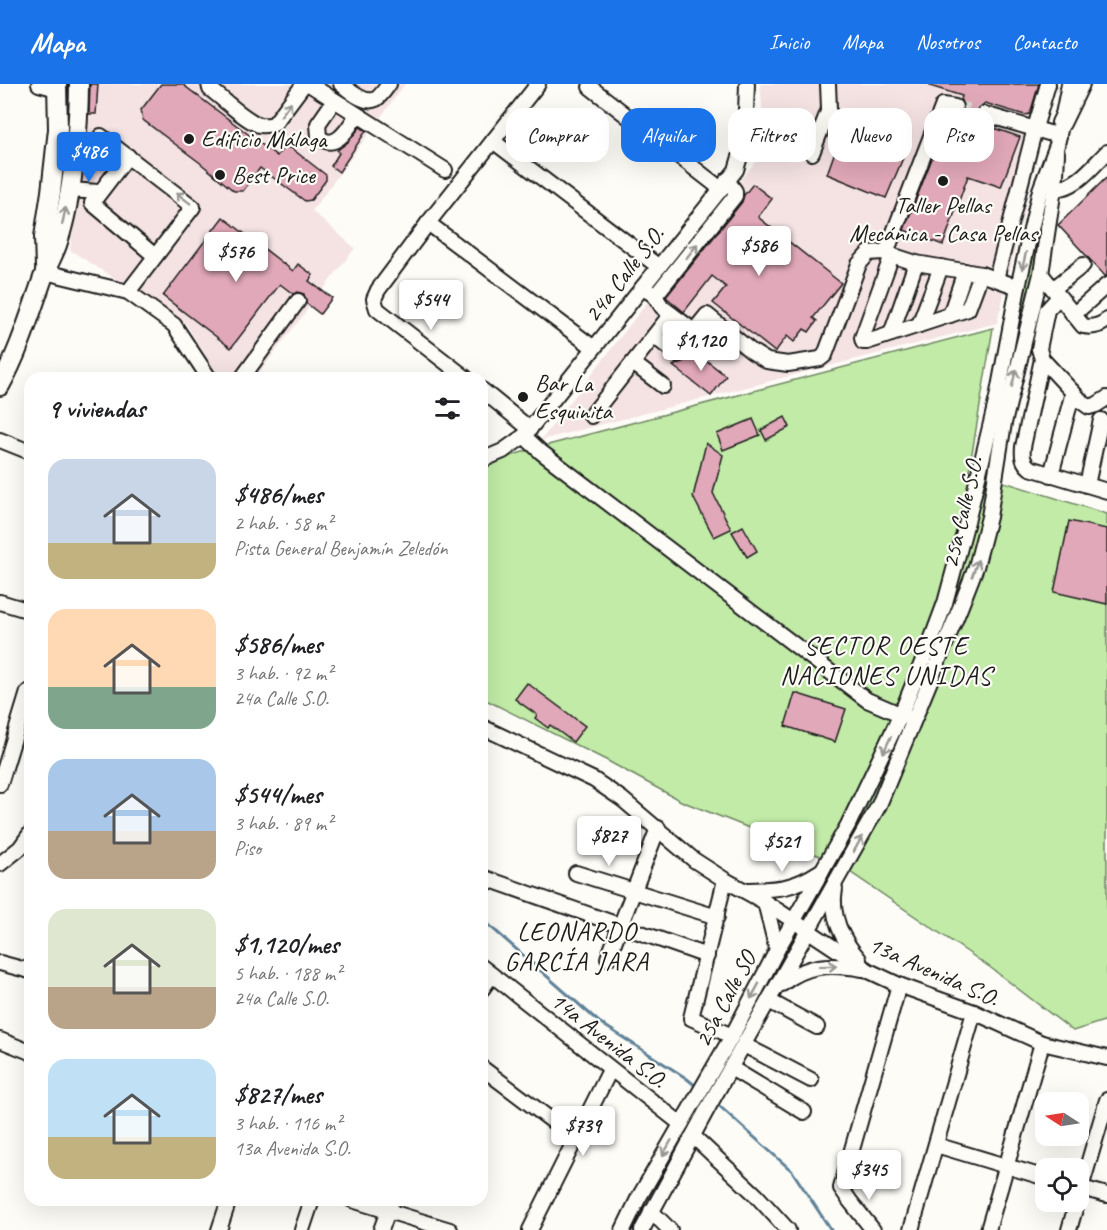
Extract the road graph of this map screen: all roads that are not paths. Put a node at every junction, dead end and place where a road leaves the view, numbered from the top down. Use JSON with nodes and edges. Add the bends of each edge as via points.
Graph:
{"nodes":[{"id":1,"x":39,"y":84,"type":"edge"},
{"id":2,"x":79,"y":84,"type":"edge"},
{"id":3,"x":209,"y":84,"type":"edge"},
{"id":4,"x":304,"y":84,"type":"edge"},
{"id":5,"x":309,"y":84,"type":"edge"},
{"id":6,"x":341,"y":84,"type":"edge"},
{"id":7,"x":389,"y":84,"type":"edge"},
{"id":8,"x":538,"y":84,"type":"edge"},
{"id":9,"x":747,"y":84,"type":"edge"},
{"id":10,"x":828,"y":84,"type":"edge"},
{"id":11,"x":1048,"y":84,"type":"edge"},
{"id":12,"x":1069,"y":84,"type":"edge"},
{"id":13,"x":1080,"y":84,"type":"edge"},
{"id":14,"x":593,"y":85,"type":"edge"},
{"id":15,"x":57,"y":86,"type":"edge"},
{"id":16,"x":334,"y":101,"type":"junction"},
{"id":17,"x":956,"y":106,"type":"dead end"},
{"id":18,"x":357,"y":115,"type":"junction"},
{"id":19,"x":994,"y":117,"type":"tunnel mouth"},
{"id":20,"x":1035,"y":128,"type":"junction"},
{"id":21,"x":1059,"y":135,"type":"junction"},
{"id":22,"x":101,"y":136,"type":"dead end"},
{"id":23,"x":493,"y":141,"type":"junction"},
{"id":24,"x":816,"y":143,"type":"edge"},
{"id":25,"x":1107,"y":152,"type":"edge"},
{"id":26,"x":128,"y":156,"type":"junction"},
{"id":27,"x":445,"y":170,"type":"dead end"},
{"id":28,"x":724,"y":184,"type":"junction"},
{"id":29,"x":1054,"y":189,"type":"junction"},
{"id":30,"x":70,"y":190,"type":"junction"},
{"id":31,"x":99,"y":192,"type":"junction"},
{"id":32,"x":428,"y":223,"type":"junction"},
{"id":33,"x":889,"y":254,"type":"junction"},
{"id":34,"x":155,"y":256,"type":"junction"},
{"id":35,"x":916,"y":263,"type":"junction"},
{"id":36,"x":1083,"y":265,"type":"dead end"},
{"id":37,"x":659,"y":267,"type":"junction"},
{"id":38,"x":941,"y":267,"type":"junction"},
{"id":39,"x":45,"y":272,"type":"junction"},
{"id":40,"x":965,"y":272,"type":"junction"},
{"id":41,"x":981,"y":274,"type":"junction"},
{"id":42,"x":1041,"y":274,"type":"junction"},
{"id":43,"x":996,"y":279,"type":"junction"},
{"id":44,"x":1107,"y":285,"type":"edge"},
{"id":45,"x":643,"y":287,"type":"junction"},
{"id":46,"x":1018,"y":287,"type":"junction"},
{"id":47,"x":128,"y":292,"type":"junction"},
{"id":48,"x":1056,"y":293,"type":"junction"},
{"id":49,"x":655,"y":296,"type":"junction"},
{"id":50,"x":298,"y":301,"type":"dead end"},
{"id":51,"x":671,"y":314,"type":"junction"},
{"id":52,"x":950,"y":315,"type":"junction"},
{"id":53,"x":1073,"y":315,"type":"junction"},
{"id":54,"x":1107,"y":320,"type":"edge"},
{"id":55,"x":919,"y":325,"type":"junction"},
{"id":56,"x":891,"y":334,"type":"junction"},
{"id":57,"x":654,"y":336,"type":"junction"},
{"id":58,"x":594,"y":348,"type":"junction"},
{"id":59,"x":678,"y":354,"type":"dead end"},
{"id":60,"x":6,"y":358,"type":"edge"},
{"id":61,"x":1042,"y":359,"type":"junction"},
{"id":62,"x":633,"y":363,"type":"junction"},
{"id":63,"x":205,"y":372,"type":"edge"},
{"id":64,"x":246,"y":372,"type":"edge"},
{"id":65,"x":458,"y":372,"type":"edge"},
{"id":66,"x":0,"y":386,"type":"edge"},
{"id":67,"x":663,"y":386,"type":"dead end"},
{"id":68,"x":1073,"y":392,"type":"junction"},
{"id":69,"x":488,"y":396,"type":"edge"},
{"id":70,"x":1107,"y":398,"type":"edge"},
{"id":71,"x":1089,"y":407,"type":"junction"},
{"id":72,"x":591,"y":416,"type":"dead end"},
{"id":73,"x":1104,"y":423,"type":"edge"},
{"id":74,"x":527,"y":432,"type":"junction"},
{"id":75,"x":0,"y":440,"type":"edge"},
{"id":76,"x":24,"y":450,"type":"edge"},
{"id":77,"x":488,"y":457,"type":"edge"},
{"id":78,"x":1051,"y":475,"type":"junction"},
{"id":79,"x":1087,"y":485,"type":"junction"},
{"id":80,"x":1107,"y":491,"type":"edge"},
{"id":81,"x":0,"y":602,"type":"edge"},
{"id":82,"x":945,"y":603,"type":"junction"},
{"id":83,"x":960,"y":608,"type":"junction"},
{"id":84,"x":24,"y":609,"type":"edge"},
{"id":85,"x":24,"y":705,"type":"edge"},
{"id":86,"x":902,"y":714,"type":"junction"},
{"id":87,"x":915,"y":721,"type":"junction"},
{"id":88,"x":488,"y":730,"type":"edge"},
{"id":89,"x":0,"y":784,"type":"edge"},
{"id":90,"x":657,"y":828,"type":"junction"},
{"id":91,"x":24,"y":842,"type":"edge"},
{"id":92,"x":0,"y":864,"type":"edge"},
{"id":93,"x":824,"y":869,"type":"junction"},
{"id":94,"x":576,"y":873,"type":"dead end"},
{"id":95,"x":488,"y":880,"type":"edge"},
{"id":96,"x":725,"y":880,"type":"junction"},
{"id":97,"x":838,"y":880,"type":"junction"},
{"id":98,"x":745,"y":890,"type":"junction"},
{"id":99,"x":634,"y":891,"type":"junction"},
{"id":100,"x":765,"y":902,"type":"junction"},
{"id":101,"x":717,"y":917,"type":"junction"},
{"id":102,"x":793,"y":921,"type":"junction"},
{"id":103,"x":620,"y":926,"type":"junction"},
{"id":104,"x":809,"y":932,"type":"junction"},
{"id":105,"x":777,"y":951,"type":"junction"},
{"id":106,"x":707,"y":956,"type":"junction"},
{"id":107,"x":608,"y":958,"type":"dead end"},
{"id":108,"x":0,"y":963,"type":"edge"},
{"id":109,"x":24,"y":969,"type":"edge"},
{"id":110,"x":869,"y":971,"type":"junction"},
{"id":111,"x":488,"y":972,"type":"edge"},
{"id":112,"x":899,"y":984,"type":"junction"},
{"id":113,"x":773,"y":995,"type":"junction"},
{"id":114,"x":974,"y":1012,"type":"junction"},
{"id":115,"x":818,"y":1027,"type":"dead end"},
{"id":116,"x":732,"y":1036,"type":"junction"},
{"id":117,"x":0,"y":1040,"type":"edge"},
{"id":118,"x":1042,"y":1043,"type":"junction"},
{"id":119,"x":744,"y":1045,"type":"junction"},
{"id":120,"x":24,"y":1050,"type":"edge"},
{"id":121,"x":1107,"y":1058,"type":"edge"},
{"id":122,"x":731,"y":1068,"type":"junction"},
{"id":123,"x":610,"y":1070,"type":"junction"},
{"id":124,"x":488,"y":1073,"type":"edge"},
{"id":125,"x":811,"y":1080,"type":"dead end"},
{"id":126,"x":1107,"y":1100,"type":"edge"},
{"id":127,"x":804,"y":1112,"type":"dead end"},
{"id":128,"x":681,"y":1124,"type":"junction"},
{"id":129,"x":693,"y":1136,"type":"junction"},
{"id":130,"x":575,"y":1138,"type":"junction"},
{"id":131,"x":936,"y":1145,"type":"junction"},
{"id":132,"x":1089,"y":1160,"type":"edge"},
{"id":133,"x":1006,"y":1166,"type":"junction"},
{"id":134,"x":1035,"y":1175,"type":"edge"},
{"id":135,"x":1089,"y":1194,"type":"edge"},
{"id":136,"x":1107,"y":1195,"type":"edge"},
{"id":137,"x":227,"y":1206,"type":"edge"},
{"id":138,"x":310,"y":1206,"type":"edge"},
{"id":139,"x":390,"y":1206,"type":"edge"},
{"id":140,"x":651,"y":1212,"type":"junction"},
{"id":141,"x":1074,"y":1212,"type":"edge"},
{"id":142,"x":219,"y":1230,"type":"edge"},
{"id":143,"x":302,"y":1230,"type":"edge"},
{"id":144,"x":381,"y":1230,"type":"edge"},
{"id":145,"x":450,"y":1230,"type":"edge"},
{"id":146,"x":530,"y":1230,"type":"edge"},
{"id":147,"x":623,"y":1230,"type":"edge"},
{"id":148,"x":642,"y":1230,"type":"edge"},
{"id":149,"x":670,"y":1230,"type":"edge"},
{"id":150,"x":788,"y":1230,"type":"edge"},
{"id":151,"x":873,"y":1230,"type":"edge"},
{"id":152,"x":911,"y":1230,"type":"edge"},
{"id":153,"x":988,"y":1230,"type":"edge"},
{"id":154,"x":1069,"y":1230,"type":"edge"}],
"edges":[{"from":1,"to":15,"type":"street"},
{"from":2,"to":30,"type":"main road"},
{"from":3,"to":4,"type":"street","one_way":true,"via":[[210,89],[263,126],[274,124]]},
{"from":5,"to":16,"type":"street"},
{"from":6,"to":7,"type":"street","via":[[368,100],[376,99]]},
{"from":8,"to":23,"type":"street"},
{"from":9,"to":28,"type":"street","name":"24a Calle S.O.","via":[[746,140],[736,170]]},
{"from":10,"to":24,"type":"street","via":[[830,109]]},
{"from":11,"to":20,"type":"street"},
{"from":12,"to":21,"type":"street","name":"25a Calle S.O."},
{"from":13,"to":21,"type":"main road"},
{"from":14,"to":28,"type":"street"},
{"from":15,"to":39,"type":"main road","via":[[57,139],[44,237]]},
{"from":16,"to":18,"type":"street"},
{"from":16,"to":18,"type":"street","via":[[318,124],[324,142],[341,137]]},
{"from":17,"to":33,"type":"street","via":[[943,105]]},
{"from":18,"to":27,"type":"street"},
{"from":19,"to":20,"type":"street"},
{"from":20,"to":21,"type":"street"},
{"from":20,"to":43,"type":"street"},
{"from":21,"to":29,"type":"street","name":"25a Calle S.O."},
{"from":21,"to":46,"type":"street","name":"25a Calle S.O.","one_way":true,"via":[[1040,190]]},
{"from":22,"to":26,"type":"street"},
{"from":23,"to":32,"type":"street"},
{"from":23,"to":37,"type":"street"},
{"from":25,"to":29,"type":"street","via":[[1074,184]]},
{"from":26,"to":31,"type":"street"},
{"from":34,"to":26,"type":"street","one_way":true,"via":[[193,207]]},
{"from":28,"to":37,"type":"street","name":"24a Calle S.O."},
{"from":49,"to":28,"type":"street","one_way":true,"via":[[735,196],[735,190]]},
{"from":29,"to":42,"type":"street","name":"25a Calle S.O."},
{"from":30,"to":31,"type":"street"},
{"from":39,"to":30,"type":"main road","one_way":true,"via":[[58,242]]},
{"from":31,"to":34,"type":"street","via":[[92,203]]},
{"from":32,"to":58,"type":"street"},
{"from":32,"to":65,"type":"street","via":[[374,299],[377,309]]},
{"from":33,"to":35,"type":"street"},
{"from":33,"to":51,"type":"street","via":[[869,253],[859,264],[825,355],[820,359],[788,364],[767,361],[707,315],[694,331]]},
{"from":33,"to":56,"type":"street","via":[[861,338],[867,342]]},
{"from":34,"to":47,"type":"street"},
{"from":35,"to":38,"type":"street"},
{"from":35,"to":56,"type":"street"},
{"from":36,"to":48,"type":"street"},
{"from":37,"to":45,"type":"street","name":"24a Calle S.O."},
{"from":38,"to":40,"type":"street"},
{"from":38,"to":55,"type":"street"},
{"from":39,"to":47,"type":"street"},
{"from":39,"to":60,"type":"main road","via":[[29,322]]},
{"from":40,"to":41,"type":"street"},
{"from":40,"to":52,"type":"street"},
{"from":41,"to":43,"type":"street"},
{"from":41,"to":52,"type":"street","via":[[970,307]]},
{"from":42,"to":48,"type":"street"},
{"from":83,"to":42,"type":"street","name":"25a Calle S.O.","one_way":true,"via":[[984,540],[1009,400]]},
{"from":43,"to":46,"type":"street"},
{"from":44,"to":53,"type":"street"},
{"from":45,"to":49,"type":"street"},
{"from":45,"to":58,"type":"street","name":"24a Calle S.O."},
{"from":46,"to":82,"type":"street","name":"25a Calle S.O.","via":[[991,421]]},
{"from":47,"to":63,"type":"street","via":[[174,325]]},
{"from":48,"to":53,"type":"street"},
{"from":48,"to":61,"type":"street","via":[[1044,320],[1039,349]]},
{"from":49,"to":51,"type":"street"},
{"from":50,"to":64,"type":"street"},
{"from":51,"to":57,"type":"street"},
{"from":52,"to":55,"type":"street"},
{"from":53,"to":54,"type":"street","via":[[1083,326],[1102,325]]},
{"from":55,"to":56,"type":"street"},
{"from":57,"to":59,"type":"street"},
{"from":57,"to":62,"type":"street"},
{"from":58,"to":74,"type":"street","name":"24a Calle S.O."},
{"from":60,"to":66,"type":"main road"},
{"from":61,"to":68,"type":"street"},
{"from":61,"to":78,"type":"street","via":[[1022,456],[1030,468]]},
{"from":62,"to":67,"type":"street"},
{"from":62,"to":72,"type":"street"},
{"from":68,"to":71,"type":"street"},
{"from":68,"to":78,"type":"street"},
{"from":69,"to":74,"type":"street"},
{"from":70,"to":71,"type":"street"},
{"from":71,"to":73,"type":"street"},
{"from":73,"to":79,"type":"street"},
{"from":74,"to":77,"type":"street","name":"24a Calle S.O."},
{"from":74,"to":86,"type":"street","via":[[541,452],[802,652],[867,700]]},
{"from":75,"to":76,"type":"street"},
{"from":78,"to":79,"type":"street"},
{"from":79,"to":80,"type":"street"},
{"from":81,"to":84,"type":"street"},
{"from":82,"to":83,"type":"street"},
{"from":82,"to":86,"type":"street","name":"25a Calle S.O."},
{"from":83,"to":87,"type":"street","name":"25a Calle S.O."},
{"from":85,"to":89,"type":"street"},
{"from":86,"to":87,"type":"street"},
{"from":86,"to":93,"type":"street","name":"25a Calle S.O.","one_way":true},
{"from":97,"to":87,"type":"street","name":"25a Calle S.O.","one_way":true,"via":[[879,805]]},
{"from":88,"to":90,"type":"street","name":"13a Avenida S.O.","via":[[594,780]]},
{"from":90,"to":96,"type":"street","name":"13a Avenida S.O."},
{"from":90,"to":99,"type":"street"},
{"from":91,"to":92,"type":"street"},
{"from":93,"to":98,"type":"street","via":[[787,888]]},
{"from":93,"to":102,"type":"street","name":"25a Calle S.O."},
{"from":94,"to":99,"type":"street"},
{"from":95,"to":103,"type":"street"},
{"from":96,"to":98,"type":"street","name":"13a Avenida S.O."},
{"from":96,"to":101,"type":"street"},
{"from":97,"to":104,"type":"street","name":"25a Calle S.O."},
{"from":97,"to":110,"type":"street","via":[[833,901],[839,928],[849,948]]},
{"from":98,"to":100,"type":"street","name":"13a Avenida S.O."},
{"from":99,"to":101,"type":"street"},
{"from":99,"to":103,"type":"street"},
{"from":100,"to":102,"type":"street","name":"13a Avenida S.O."},
{"from":100,"to":105,"type":"street"},
{"from":101,"to":106,"type":"street"},
{"from":102,"to":104,"type":"street","name":"13a Avenida S.O."},
{"from":102,"to":105,"type":"street","name":"25a Calle SO"},
{"from":103,"to":106,"type":"street"},
{"from":103,"to":107,"type":"street"},
{"from":104,"to":110,"type":"street","name":"13a Avenida S.O."},
{"from":104,"to":113,"type":"street","name":"25a Calle SO"},
{"from":105,"to":116,"type":"street","name":"25a Calle SO","one_way":true},
{"from":106,"to":116,"type":"street","via":[[691,1018]]},
{"from":108,"to":109,"type":"street"},
{"from":110,"to":112,"type":"street","name":"13a Avenida S.O."},
{"from":113,"to":110,"type":"street","one_way":true,"via":[[798,973],[815,966],[831,964]]},
{"from":111,"to":123,"type":"street","name":"14a Avenida S.O."},
{"from":112,"to":114,"type":"street","name":"13a Avenida S.O."},
{"from":112,"to":151,"type":"street","via":[[841,1188]]},
{"from":113,"to":115,"type":"street"},
{"from":113,"to":119,"type":"street","name":"25a Calle SO"},
{"from":114,"to":118,"type":"street","name":"13a Avenida S.O."},
{"from":114,"to":131,"type":"street"},
{"from":116,"to":128,"type":"street","name":"25a Calle SO"},
{"from":117,"to":120,"type":"street"},
{"from":118,"to":121,"type":"street","name":"13a Avenida S.O."},
{"from":118,"to":133,"type":"street"},
{"from":119,"to":122,"type":"street","name":"25a Calle SO"},
{"from":119,"to":125,"type":"street"},
{"from":122,"to":127,"type":"street"},
{"from":122,"to":129,"type":"street","name":"25a Calle SO"},
{"from":123,"to":128,"type":"street","name":"14a Avenida S.O."},
{"from":123,"to":130,"type":"street"},
{"from":124,"to":130,"type":"street"},
{"from":126,"to":132,"type":"street"},
{"from":128,"to":147,"type":"street","one_way":true},
{"from":129,"to":140,"type":"street"},
{"from":129,"to":150,"type":"street","via":[[756,1194]]},
{"from":130,"to":146,"type":"street"},
{"from":131,"to":133,"type":"street"},
{"from":131,"to":152,"type":"street"},
{"from":133,"to":134,"type":"street"},
{"from":133,"to":153,"type":"street"},
{"from":135,"to":136,"type":"street"},
{"from":137,"to":142,"type":"street"},
{"from":138,"to":143,"type":"street"},
{"from":139,"to":144,"type":"street"},
{"from":139,"to":145,"type":"street"},
{"from":140,"to":148,"type":"street"},
{"from":140,"to":149,"type":"street"},
{"from":141,"to":154,"type":"street"}]}
